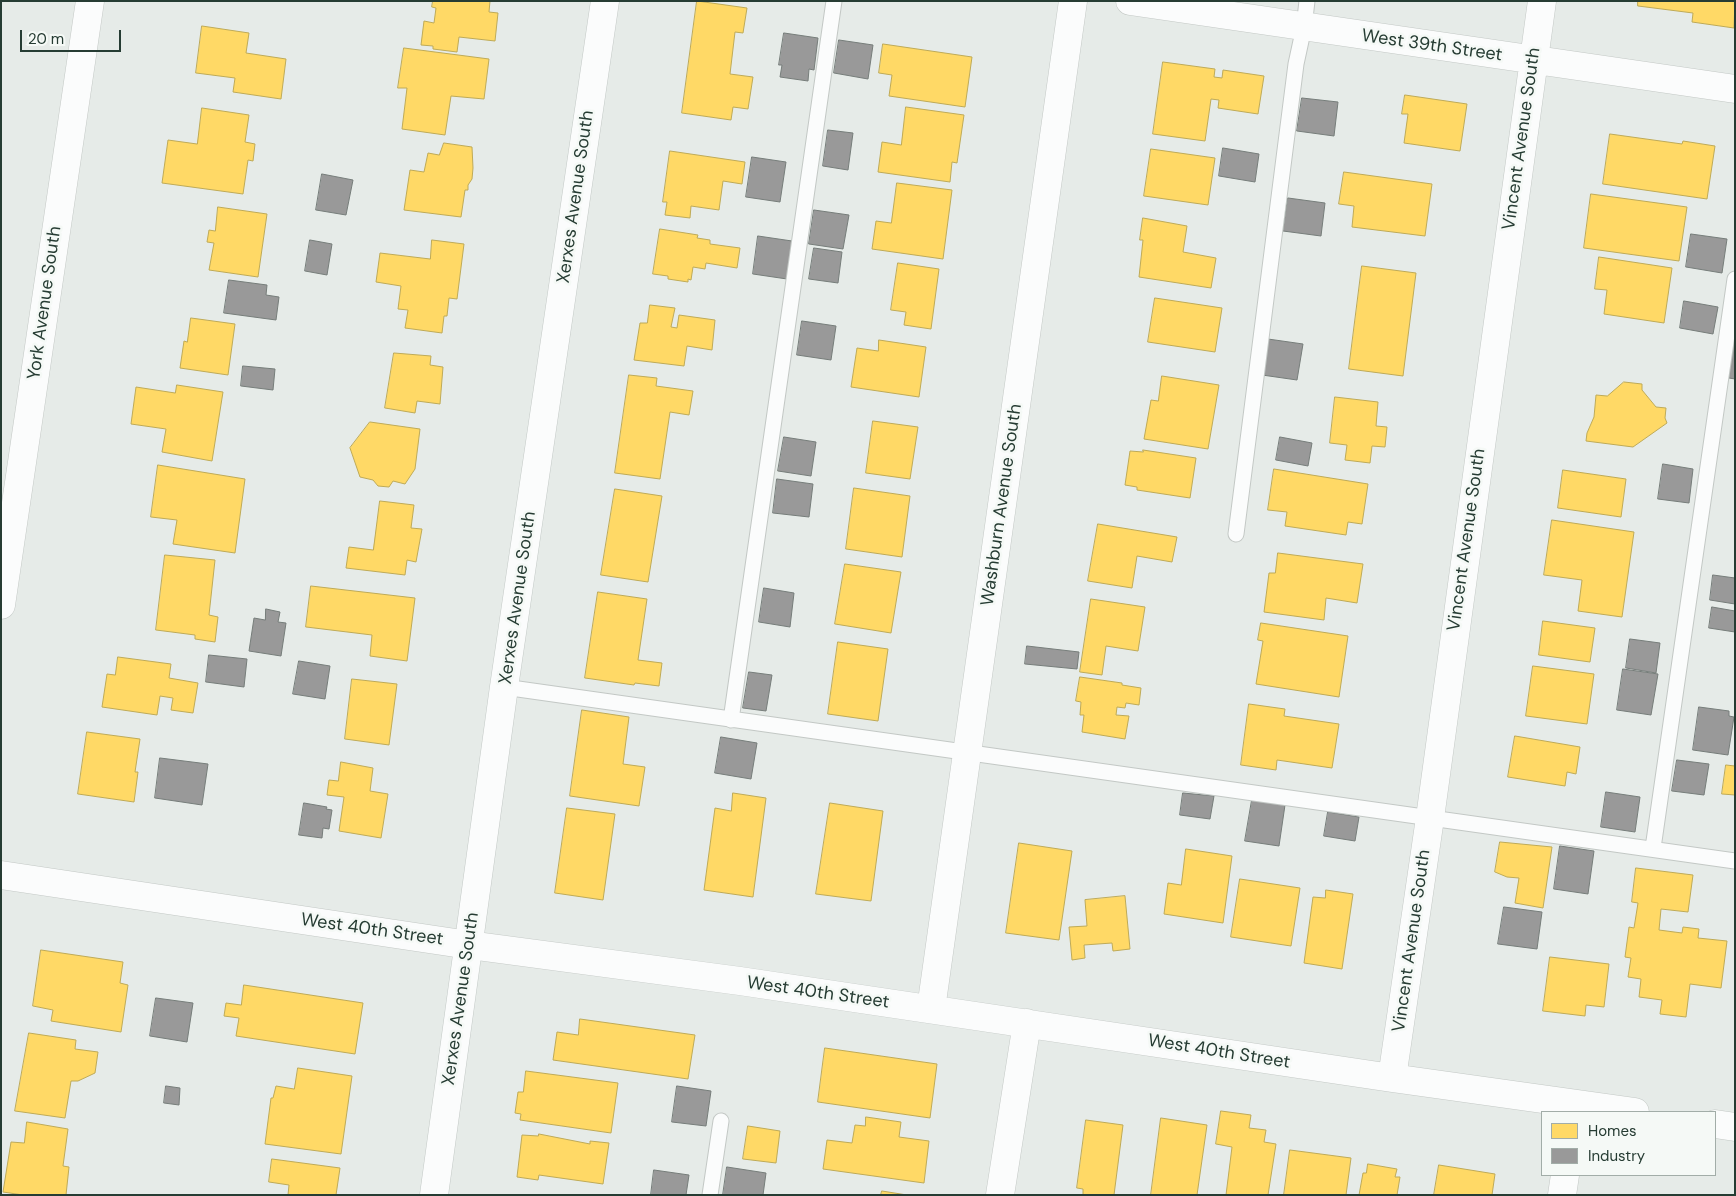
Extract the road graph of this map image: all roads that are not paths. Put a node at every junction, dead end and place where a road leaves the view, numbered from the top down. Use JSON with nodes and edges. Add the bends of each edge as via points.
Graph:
{"nodes":[{"id":1,"x":90,"y":1,"type":"edge"},
{"id":2,"x":605,"y":1,"type":"edge"},
{"id":3,"x":834,"y":1,"type":"edge"},
{"id":4,"x":1073,"y":1,"type":"edge"},
{"id":5,"x":1130,"y":1,"type":"edge"},
{"id":6,"x":1542,"y":1,"type":"edge"},
{"id":7,"x":1306,"y":14,"type":"edge"},
{"id":8,"x":1533,"y":60,"type":"junction"},
{"id":9,"x":1735,"y":89,"type":"edge"},
{"id":10,"x":1735,"y":279,"type":"edge"},
{"id":11,"x":1236,"y":534,"type":"dead end"},
{"id":12,"x":1,"y":605,"type":"edge"},
{"id":13,"x":504,"y":687,"type":"junction"},
{"id":14,"x":731,"y":720,"type":"junction"},
{"id":15,"x":968,"y":754,"type":"junction"},
{"id":16,"x":1430,"y":818,"type":"junction"},
{"id":17,"x":1653,"y":848,"type":"junction"},
{"id":18,"x":1735,"y":861,"type":"edge"},
{"id":19,"x":1,"y":875,"type":"edge"},
{"id":20,"x":469,"y":945,"type":"junction"},
{"id":21,"x":931,"y":1010,"type":"junction"},
{"id":22,"x":1027,"y":1023,"type":"junction"},
{"id":23,"x":1392,"y":1078,"type":"junction"},
{"id":24,"x":1575,"y":1108,"type":"edge"},
{"id":25,"x":1619,"y":1111,"type":"edge"},
{"id":26,"x":721,"y":1121,"type":"dead end"},
{"id":27,"x":1716,"y":1124,"type":"edge"},
{"id":28,"x":1735,"y":1127,"type":"edge"},
{"id":29,"x":1565,"y":1176,"type":"edge"},
{"id":30,"x":434,"y":1195,"type":"edge"},
{"id":31,"x":710,"y":1195,"type":"edge"},
{"id":32,"x":1000,"y":1195,"type":"edge"},
{"id":33,"x":1562,"y":1195,"type":"edge"}],
"edges":[{"from":1,"to":12,"type":"street","name":"York Avenue South"},
{"from":2,"to":13,"type":"street","name":"Xerxes Avenue South"},
{"from":3,"to":14,"type":"lane"},
{"from":4,"to":15,"type":"street","name":"Washburn Avenue South"},
{"from":5,"to":7,"type":"street","name":"West 39th Street"},
{"from":6,"to":8,"type":"street","name":"Vincent Avenue South"},
{"from":7,"to":8,"type":"street","name":"West 39th Street"},
{"from":7,"to":11,"type":"lane","via":[[1296,64]]},
{"from":8,"to":9,"type":"street","name":"West 39th Street"},
{"from":8,"to":16,"type":"street","name":"Vincent Avenue South"},
{"from":10,"to":17,"type":"lane"},
{"from":13,"to":14,"type":"lane"},
{"from":13,"to":20,"type":"street","name":"Xerxes Avenue South"},
{"from":14,"to":15,"type":"lane"},
{"from":15,"to":16,"type":"lane"},
{"from":15,"to":21,"type":"street","name":"Washburn Avenue South"},
{"from":16,"to":17,"type":"lane"},
{"from":16,"to":23,"type":"street","name":"Vincent Avenue South"},
{"from":17,"to":18,"type":"lane"},
{"from":19,"to":20,"type":"street","name":"West 40th Street"},
{"from":20,"to":21,"type":"street","name":"West 40th Street"},
{"from":20,"to":30,"type":"street","name":"Xerxes Avenue South"},
{"from":21,"to":22,"type":"street","name":"West 40th Street"},
{"from":22,"to":23,"type":"street","name":"West 40th Street"},
{"from":22,"to":32,"type":"street"},
{"from":23,"to":24,"type":"street","name":"West 40th Street"},
{"from":24,"to":25,"type":"street","name":"West 40th Street"},
{"from":26,"to":31,"type":"lane"},
{"from":27,"to":28,"type":"street"},
{"from":29,"to":33,"type":"street"}]}
